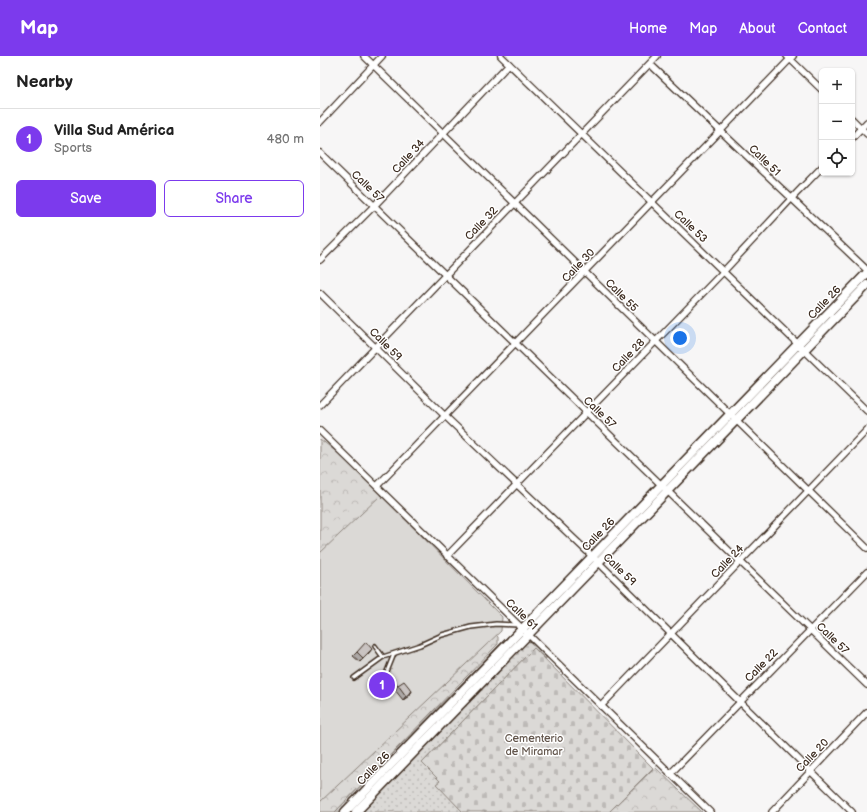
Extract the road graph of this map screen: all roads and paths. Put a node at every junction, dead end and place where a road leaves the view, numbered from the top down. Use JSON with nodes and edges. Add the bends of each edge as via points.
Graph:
{"nodes":[{"id":1,"x":364,"y":56,"type":"edge"},
{"id":2,"x":382,"y":56,"type":"edge"},
{"id":3,"x":501,"y":56,"type":"edge"},
{"id":4,"x":657,"y":56,"type":"edge"},
{"id":5,"x":790,"y":57,"type":"edge"},
{"id":6,"x":509,"y":64,"type":"junction"},
{"id":7,"x":650,"y":64,"type":"junction"},
{"id":8,"x":374,"y":65,"type":"junction"},
{"id":9,"x":819,"y":87,"type":"edge"},
{"id":10,"x":320,"y":122,"type":"edge"},
{"id":11,"x":855,"y":122,"type":"edge"},
{"id":12,"x":867,"y":122,"type":"edge"},
{"id":13,"x":862,"y":128,"type":"junction"},
{"id":14,"x":721,"y":131,"type":"junction"},
{"id":15,"x":443,"y":133,"type":"junction"},
{"id":16,"x":581,"y":134,"type":"junction"},
{"id":17,"x":867,"y":134,"type":"edge"},
{"id":18,"x":855,"y":135,"type":"edge"},
{"id":19,"x":320,"y":153,"type":"edge"},
{"id":20,"x":819,"y":170,"type":"edge"},
{"id":21,"x":791,"y":199,"type":"junction"},
{"id":22,"x":652,"y":202,"type":"junction"},
{"id":23,"x":514,"y":203,"type":"junction"},
{"id":24,"x":374,"y":206,"type":"junction"},
{"id":25,"x":320,"y":260,"type":"edge"},
{"id":26,"x":724,"y":272,"type":"junction"},
{"id":27,"x":867,"y":272,"type":"edge"},
{"id":28,"x":585,"y":273,"type":"junction"},
{"id":29,"x":445,"y":275,"type":"junction"},
{"id":30,"x":867,"y":285,"type":"edge"},
{"id":31,"x":320,"y":293,"type":"edge"},
{"id":32,"x":655,"y":342,"type":"junction"},
{"id":33,"x":515,"y":343,"type":"junction"},
{"id":34,"x":375,"y":347,"type":"junction"},
{"id":35,"x":801,"y":347,"type":"junction"},
{"id":36,"x":320,"y":405,"type":"edge"},
{"id":37,"x":867,"y":411,"type":"edge"},
{"id":38,"x":586,"y":413,"type":"junction"},
{"id":39,"x":445,"y":416,"type":"junction"},
{"id":40,"x":732,"y":418,"type":"junction"},
{"id":41,"x":867,"y":430,"type":"edge"},
{"id":42,"x":320,"y":431,"type":"edge"},
{"id":43,"x":516,"y":484,"type":"junction"},
{"id":44,"x":377,"y":486,"type":"junction"},
{"id":45,"x":664,"y":489,"type":"junction"},
{"id":46,"x":807,"y":491,"type":"junction"},
{"id":47,"x":867,"y":548,"type":"edge"},
{"id":48,"x":448,"y":556,"type":"junction"},
{"id":49,"x":595,"y":559,"type":"junction"},
{"id":50,"x":740,"y":562,"type":"junction"},
{"id":51,"x":867,"y":572,"type":"edge"},
{"id":52,"x":523,"y":630,"type":"junction"},
{"id":53,"x":811,"y":630,"type":"junction"},
{"id":54,"x":671,"y":634,"type":"junction"},
{"id":55,"x":375,"y":646,"type":"dead end"},
{"id":56,"x":394,"y":654,"type":"junction"},
{"id":57,"x":383,"y":657,"type":"junction"},
{"id":58,"x":354,"y":678,"type":"dead end"},
{"id":59,"x":867,"y":685,"type":"edge"},
{"id":60,"x":396,"y":687,"type":"dead end"},
{"id":61,"x":740,"y":701,"type":"junction"},
{"id":62,"x":601,"y":706,"type":"junction"},
{"id":63,"x":867,"y":712,"type":"edge"},
{"id":64,"x":810,"y":771,"type":"junction"},
{"id":65,"x":670,"y":774,"type":"junction"},
{"id":66,"x":345,"y":812,"type":"edge"},
{"id":67,"x":356,"y":812,"type":"edge"},
{"id":68,"x":710,"y":812,"type":"edge"},
{"id":69,"x":772,"y":812,"type":"edge"},
{"id":70,"x":852,"y":812,"type":"edge"}],
"edges":[{"from":1,"to":8,"type":"street","name":"Calle 55"},
{"from":2,"to":8,"type":"street"},
{"from":3,"to":6,"type":"street","name":"Calle 53"},
{"from":4,"to":7,"type":"street","name":"Calle 32"},
{"from":5,"to":9,"type":"street"},
{"from":5,"to":14,"type":"street","name":"Calle 30"},
{"from":6,"to":15,"type":"street","name":"Calle 34"},
{"from":6,"to":16,"type":"street","name":"Calle 53"},
{"from":7,"to":14,"type":"street","name":"Calle 51"},
{"from":7,"to":16,"type":"street","name":"Calle 32"},
{"from":8,"to":10,"type":"street"},
{"from":8,"to":15,"type":"street","name":"Calle 55"},
{"from":11,"to":13,"type":"street"},
{"from":12,"to":13,"type":"street"},
{"from":13,"to":17,"type":"street"},
{"from":13,"to":18,"type":"street"},
{"from":14,"to":21,"type":"street","name":"Calle 51"},
{"from":14,"to":22,"type":"street","name":"Calle 30"},
{"from":15,"to":23,"type":"street","name":"Calle 55"},
{"from":15,"to":24,"type":"street","name":"Calle 34"},
{"from":16,"to":22,"type":"street","name":"Calle 53"},
{"from":16,"to":23,"type":"street","name":"Calle 32"},
{"from":19,"to":24,"type":"street","name":"Calle 57"},
{"from":20,"to":21,"type":"street","name":"Calle 28"},
{"from":21,"to":26,"type":"street","name":"Calle 28"},
{"from":21,"to":27,"type":"street","name":"Calle 51"},
{"from":22,"to":26,"type":"street","name":"Calle 53"},
{"from":22,"to":28,"type":"street","name":"Calle 30"},
{"from":23,"to":28,"type":"street","name":"Calle 55"},
{"from":23,"to":29,"type":"street","name":"Calle 32"},
{"from":24,"to":25,"type":"street","name":"Calle 34"},
{"from":24,"to":29,"type":"street","name":"Calle 57"},
{"from":26,"to":32,"type":"street","name":"Calle 28"},
{"from":26,"to":35,"type":"street","name":"Calle 53"},
{"from":27,"to":35,"type":"main road","name":"Calle 26"},
{"from":28,"to":32,"type":"street","name":"Calle 55"},
{"from":28,"to":33,"type":"street","name":"Calle 30"},
{"from":29,"to":33,"type":"street","name":"Calle 57"},
{"from":29,"to":34,"type":"street","name":"Calle 32"},
{"from":30,"to":35,"type":"main road","name":"Calle 26"},
{"from":31,"to":34,"type":"street","name":"Calle 59"},
{"from":32,"to":38,"type":"street","name":"Calle 28"},
{"from":32,"to":40,"type":"street","name":"Calle 55"},
{"from":33,"to":38,"type":"street","name":"Calle 57"},
{"from":33,"to":39,"type":"street","name":"Calle 30"},
{"from":34,"to":36,"type":"street","name":"Calle 32"},
{"from":34,"to":39,"type":"street","name":"Calle 59"},
{"from":35,"to":37,"type":"street","name":"Calle 53"},
{"from":35,"to":40,"type":"main road","name":"Calle 26"},
{"from":38,"to":43,"type":"street","name":"Calle 28"},
{"from":38,"to":45,"type":"street","name":"Calle 57"},
{"from":39,"to":43,"type":"street","name":"Calle 59"},
{"from":39,"to":44,"type":"street","name":"Calle 30"},
{"from":40,"to":45,"type":"main road","name":"Calle 26"},
{"from":40,"to":46,"type":"street","name":"Calle 55"},
{"from":41,"to":46,"type":"street","name":"Calle 24"},
{"from":42,"to":44,"type":"street","name":"Calle 61"},
{"from":43,"to":48,"type":"street","name":"Calle 28"},
{"from":43,"to":49,"type":"street","name":"Calle 59"},
{"from":44,"to":48,"type":"street","name":"Calle 61"},
{"from":45,"to":49,"type":"main road","name":"Calle 26"},
{"from":45,"to":50,"type":"street","name":"Calle 57"},
{"from":46,"to":47,"type":"street","name":"Calle 55"},
{"from":46,"to":50,"type":"street","name":"Calle 24"},
{"from":48,"to":52,"type":"street","name":"Calle 61"},
{"from":49,"to":52,"type":"main road","name":"Calle 26"},
{"from":49,"to":54,"type":"street","name":"Calle 59"},
{"from":50,"to":53,"type":"street","name":"Calle 57"},
{"from":50,"to":54,"type":"street","name":"Calle 24"},
{"from":51,"to":53,"type":"street","name":"Calle 22"},
{"from":52,"to":56,"type":"lane","via":[[496,624],[471,627],[442,635]]},
{"from":52,"to":62,"type":"street","name":"Calle 61"},
{"from":52,"to":66,"type":"main road","name":"Calle 26"},
{"from":52,"to":67,"type":"main road","name":"Calle 26"},
{"from":53,"to":59,"type":"street","name":"Calle 57"},
{"from":53,"to":61,"type":"street","name":"Calle 22"},
{"from":54,"to":61,"type":"street","name":"Calle 59"},
{"from":54,"to":62,"type":"street","name":"Calle 24"},
{"from":55,"to":57,"type":"lane"},
{"from":56,"to":57,"type":"lane"},
{"from":56,"to":60,"type":"lane","via":[[386,674]]},
{"from":57,"to":58,"type":"lane"},
{"from":61,"to":64,"type":"street","name":"Calle 59"},
{"from":61,"to":65,"type":"street","name":"Calle 22"},
{"from":62,"to":65,"type":"street","name":"Calle 61"},
{"from":63,"to":64,"type":"street","name":"Calle 20"},
{"from":64,"to":69,"type":"street","name":"Calle 20"},
{"from":64,"to":70,"type":"street","name":"Calle 59"},
{"from":65,"to":68,"type":"street","name":"Calle 61"}]}
